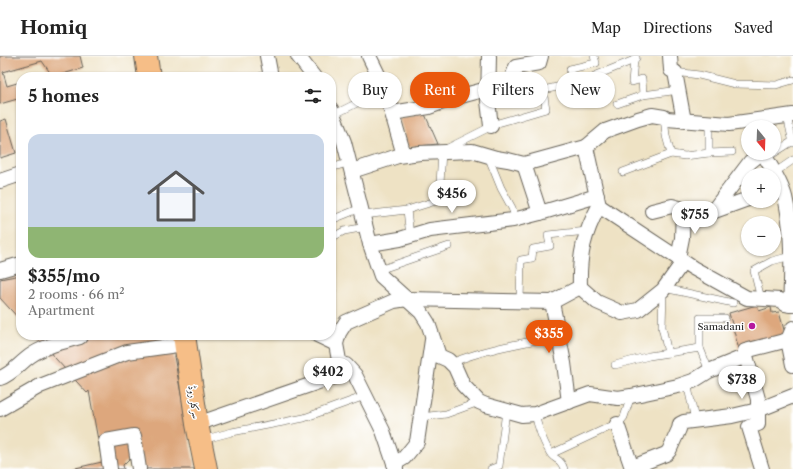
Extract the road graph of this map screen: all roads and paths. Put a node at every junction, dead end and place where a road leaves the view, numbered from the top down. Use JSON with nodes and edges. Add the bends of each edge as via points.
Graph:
{"nodes":[{"id":1,"x":135,"y":56,"type":"edge"},
{"id":2,"x":146,"y":56,"type":"edge"},
{"id":3,"x":267,"y":56,"type":"edge"},
{"id":4,"x":298,"y":56,"type":"edge"},
{"id":5,"x":369,"y":56,"type":"edge"},
{"id":6,"x":488,"y":56,"type":"edge"},
{"id":7,"x":541,"y":56,"type":"edge"},
{"id":8,"x":594,"y":56,"type":"edge"},
{"id":9,"x":670,"y":56,"type":"edge"},
{"id":10,"x":636,"y":58,"type":"edge"},
{"id":11,"x":137,"y":72,"type":"edge"},
{"id":12,"x":148,"y":72,"type":"edge"},
{"id":13,"x":267,"y":72,"type":"edge"},
{"id":14,"x":310,"y":72,"type":"edge"},
{"id":15,"x":377,"y":72,"type":"edge"},
{"id":16,"x":488,"y":72,"type":"edge"},
{"id":17,"x":514,"y":72,"type":"edge"},
{"id":18,"x":570,"y":72,"type":"edge"},
{"id":19,"x":603,"y":72,"type":"edge"},
{"id":20,"x":675,"y":72,"type":"junction"},
{"id":21,"x":793,"y":80,"type":"edge"},
{"id":22,"x":556,"y":87,"type":"edge"},
{"id":23,"x":679,"y":90,"type":"junction"},
{"id":24,"x":478,"y":91,"type":"edge"},
{"id":25,"x":644,"y":95,"type":"junction"},
{"id":26,"x":617,"y":104,"type":"dead end"},
{"id":27,"x":348,"y":106,"type":"edge"},
{"id":28,"x":391,"y":108,"type":"edge"},
{"id":29,"x":490,"y":108,"type":"edge"},
{"id":30,"x":336,"y":111,"type":"edge"},
{"id":31,"x":392,"y":113,"type":"junction"},
{"id":32,"x":790,"y":115,"type":"edge"},
{"id":33,"x":664,"y":117,"type":"junction"},
{"id":34,"x":773,"y":120,"type":"edge"},
{"id":35,"x":684,"y":121,"type":"junction"},
{"id":36,"x":336,"y":123,"type":"edge"},
{"id":37,"x":709,"y":123,"type":"junction"},
{"id":38,"x":741,"y":124,"type":"edge"},
{"id":39,"x":491,"y":126,"type":"junction"},
{"id":40,"x":793,"y":142,"type":"edge"},
{"id":41,"x":586,"y":147,"type":"junction"},
{"id":42,"x":781,"y":147,"type":"edge"},
{"id":43,"x":442,"y":151,"type":"junction"},
{"id":44,"x":732,"y":152,"type":"dead end"},
{"id":45,"x":710,"y":153,"type":"junction"},
{"id":46,"x":671,"y":154,"type":"junction"},
{"id":47,"x":404,"y":155,"type":"junction"},
{"id":48,"x":488,"y":155,"type":"junction"},
{"id":49,"x":754,"y":160,"type":"edge"},
{"id":50,"x":793,"y":160,"type":"edge"},
{"id":51,"x":524,"y":164,"type":"junction"},
{"id":52,"x":351,"y":167,"type":"junction"},
{"id":53,"x":336,"y":168,"type":"edge"},
{"id":54,"x":781,"y":171,"type":"edge"},
{"id":55,"x":623,"y":172,"type":"dead end"},
{"id":56,"x":16,"y":176,"type":"edge"},
{"id":57,"x":0,"y":181,"type":"edge"},
{"id":58,"x":741,"y":196,"type":"edge"},
{"id":59,"x":781,"y":198,"type":"edge"},
{"id":60,"x":598,"y":201,"type":"junction"},
{"id":61,"x":741,"y":202,"type":"edge"},
{"id":62,"x":732,"y":205,"type":"junction"},
{"id":63,"x":683,"y":209,"type":"junction"},
{"id":64,"x":407,"y":210,"type":"junction"},
{"id":65,"x":652,"y":211,"type":"dead end"},
{"id":66,"x":712,"y":212,"type":"junction"},
{"id":67,"x":540,"y":214,"type":"junction"},
{"id":68,"x":364,"y":216,"type":"junction"},
{"id":69,"x":792,"y":216,"type":"edge"},
{"id":70,"x":336,"y":219,"type":"edge"},
{"id":71,"x":516,"y":219,"type":"junction"},
{"id":72,"x":587,"y":231,"type":"junction"},
{"id":73,"x":336,"y":235,"type":"edge"},
{"id":74,"x":410,"y":236,"type":"junction"},
{"id":75,"x":370,"y":244,"type":"junction"},
{"id":76,"x":449,"y":246,"type":"dead end"},
{"id":77,"x":792,"y":259,"type":"edge"},
{"id":78,"x":680,"y":260,"type":"junction"},
{"id":79,"x":16,"y":265,"type":"edge"},
{"id":80,"x":0,"y":270,"type":"edge"},
{"id":81,"x":379,"y":270,"type":"junction"},
{"id":82,"x":580,"y":287,"type":"junction"},
{"id":83,"x":664,"y":289,"type":"junction"},
{"id":84,"x":407,"y":299,"type":"junction"},
{"id":85,"x":762,"y":299,"type":"junction"},
{"id":86,"x":520,"y":301,"type":"junction"},
{"id":87,"x":552,"y":302,"type":"junction"},
{"id":88,"x":733,"y":303,"type":"dead end"},
{"id":89,"x":792,"y":305,"type":"edge"},
{"id":90,"x":725,"y":318,"type":"dead end"},
{"id":91,"x":791,"y":334,"type":"edge"},
{"id":92,"x":558,"y":336,"type":"junction"},
{"id":93,"x":432,"y":337,"type":"junction"},
{"id":94,"x":71,"y":340,"type":"edge"},
{"id":95,"x":172,"y":340,"type":"edge"},
{"id":96,"x":179,"y":340,"type":"edge"},
{"id":97,"x":179,"y":340,"type":"edge"},
{"id":98,"x":328,"y":340,"type":"edge"},
{"id":99,"x":336,"y":344,"type":"junction"},
{"id":100,"x":700,"y":348,"type":"junction"},
{"id":101,"x":668,"y":353,"type":"junction"},
{"id":102,"x":746,"y":356,"type":"junction"},
{"id":103,"x":451,"y":363,"type":"junction"},
{"id":104,"x":615,"y":365,"type":"dead end"},
{"id":105,"x":793,"y":365,"type":"edge"},
{"id":106,"x":340,"y":366,"type":"junction"},
{"id":107,"x":709,"y":371,"type":"junction"},
{"id":108,"x":0,"y":378,"type":"edge"},
{"id":109,"x":687,"y":383,"type":"junction"},
{"id":110,"x":365,"y":396,"type":"junction"},
{"id":111,"x":631,"y":396,"type":"junction"},
{"id":112,"x":793,"y":396,"type":"edge"},
{"id":113,"x":479,"y":402,"type":"junction"},
{"id":114,"x":568,"y":402,"type":"junction"},
{"id":115,"x":0,"y":409,"type":"edge"},
{"id":116,"x":758,"y":410,"type":"junction"},
{"id":117,"x":506,"y":411,"type":"junction"},
{"id":118,"x":535,"y":414,"type":"junction"},
{"id":119,"x":421,"y":417,"type":"junction"},
{"id":120,"x":695,"y":420,"type":"junction"},
{"id":121,"x":617,"y":424,"type":"junction"},
{"id":122,"x":199,"y":432,"type":"junction"},
{"id":123,"x":551,"y":454,"type":"junction"},
{"id":124,"x":395,"y":467,"type":"edge"},
{"id":125,"x":110,"y":469,"type":"edge"},
{"id":126,"x":139,"y":469,"type":"edge"},
{"id":127,"x":196,"y":469,"type":"edge"},
{"id":128,"x":206,"y":469,"type":"edge"},
{"id":129,"x":491,"y":469,"type":"edge"},
{"id":130,"x":564,"y":469,"type":"edge"},
{"id":131,"x":762,"y":469,"type":"edge"}],
"edges":[{"from":1,"to":11,"type":"main road"},
{"from":2,"to":12,"type":"main road"},
{"from":3,"to":13,"type":"street"},
{"from":4,"to":14,"type":"street"},
{"from":5,"to":15,"type":"street"},
{"from":6,"to":16,"type":"street"},
{"from":7,"to":17,"type":"street","via":[[539,63],[516,67]]},
{"from":8,"to":18,"type":"lane","via":[[596,63],[570,69]]},
{"from":9,"to":20,"type":"street","via":[[671,70]]},
{"from":10,"to":19,"type":"lane"},
{"from":10,"to":25,"type":"lane","via":[[632,82],[642,79]]},
{"from":20,"to":21,"type":"lane","via":[[735,84],[776,85]]},
{"from":20,"to":23,"type":"street"},
{"from":22,"to":39,"type":"lane","via":[[543,90],[546,109]]},
{"from":23,"to":25,"type":"lane"},
{"from":23,"to":35,"type":"street"},
{"from":24,"to":31,"type":"street","via":[[428,107]]},
{"from":25,"to":26,"type":"lane"},
{"from":27,"to":30,"type":"lane"},
{"from":28,"to":31,"type":"street"},
{"from":29,"to":39,"type":"street"},
{"from":31,"to":47,"type":"street"},
{"from":32,"to":34,"type":"street"},
{"from":32,"to":40,"type":"lane"},
{"from":33,"to":35,"type":"street"},
{"from":33,"to":41,"type":"street","via":[[652,115],[606,131]]},
{"from":33,"to":46,"type":"lane"},
{"from":35,"to":37,"type":"street"},
{"from":36,"to":52,"type":"street"},
{"from":37,"to":38,"type":"street"},
{"from":37,"to":45,"type":"lane"},
{"from":39,"to":43,"type":"lane"},
{"from":40,"to":42,"type":"lane"},
{"from":41,"to":51,"type":"street"},
{"from":41,"to":60,"type":"street"},
{"from":43,"to":47,"type":"street"},
{"from":43,"to":48,"type":"street","via":[[472,151]]},
{"from":43,"to":64,"type":"lane","via":[[439,200]]},
{"from":44,"to":45,"type":"lane"},
{"from":45,"to":46,"type":"lane","via":[[685,156]]},
{"from":46,"to":55,"type":"lane"},
{"from":47,"to":52,"type":"street"},
{"from":48,"to":51,"type":"street"},
{"from":48,"to":71,"type":"lane"},
{"from":49,"to":66,"type":"street"},
{"from":50,"to":54,"type":"lane"},
{"from":51,"to":67,"type":"street"},
{"from":52,"to":53,"type":"lane"},
{"from":52,"to":68,"type":"street"},
{"from":56,"to":57,"type":"street"},
{"from":58,"to":62,"type":"lane"},
{"from":59,"to":69,"type":"street"},
{"from":60,"to":67,"type":"street"},
{"from":60,"to":72,"type":"street"},
{"from":60,"to":78,"type":"street"},
{"from":61,"to":62,"type":"street"},
{"from":62,"to":66,"type":"street"},
{"from":63,"to":65,"type":"street","via":[[672,206]]},
{"from":63,"to":66,"type":"street"},
{"from":63,"to":78,"type":"street"},
{"from":64,"to":68,"type":"lane"},
{"from":64,"to":74,"type":"lane"},
{"from":67,"to":71,"type":"street"},
{"from":68,"to":70,"type":"lane"},
{"from":68,"to":73,"type":"lane"},
{"from":68,"to":75,"type":"street"},
{"from":69,"to":77,"type":"street"},
{"from":71,"to":74,"type":"street","via":[[430,230]]},
{"from":72,"to":82,"type":"street","via":[[579,266]]},
{"from":72,"to":86,"type":"lane","via":[[548,236],[550,246],[533,249],[532,258],[521,260]]},
{"from":74,"to":75,"type":"street"},
{"from":75,"to":81,"type":"street"},
{"from":76,"to":81,"type":"lane"},
{"from":77,"to":85,"type":"lane","via":[[772,261],[754,271]]},
{"from":77,"to":89,"type":"street"},
{"from":78,"to":83,"type":"street"},
{"from":78,"to":85,"type":"street","via":[[747,298]]},
{"from":79,"to":80,"type":"street"},
{"from":81,"to":84,"type":"street","via":[[381,276]]},
{"from":82,"to":83,"type":"street","via":[[597,302],[622,313],[638,310]]},
{"from":82,"to":87,"type":"street"},
{"from":83,"to":88,"type":"lane"},
{"from":83,"to":101,"type":"lane","via":[[662,327]]},
{"from":84,"to":86,"type":"street"},
{"from":84,"to":93,"type":"street","via":[[421,312]]},
{"from":84,"to":99,"type":"street","via":[[394,301],[346,322]]},
{"from":85,"to":89,"type":"street","via":[[780,300]]},
{"from":86,"to":87,"type":"street"},
{"from":87,"to":92,"type":"street"},
{"from":90,"to":100,"type":"lane","via":[[700,318]]},
{"from":91,"to":102,"type":"street","via":[[745,351]]},
{"from":91,"to":105,"type":"street"},
{"from":92,"to":103,"type":"lane","via":[[518,343]]},
{"from":92,"to":114,"type":"street"},
{"from":93,"to":103,"type":"street","via":[[439,356]]},
{"from":93,"to":119,"type":"street"},
{"from":94,"to":108,"type":"street","via":[[31,356],[8,375]]},
{"from":95,"to":115,"type":"street","via":[[127,352],[40,386]]},
{"from":96,"to":122,"type":"main road","name":"سرکلر روڈ"},
{"from":97,"to":127,"type":"main road"},
{"from":98,"to":99,"type":"street"},
{"from":99,"to":106,"type":"street"},
{"from":100,"to":101,"type":"lane"},
{"from":100,"to":107,"type":"lane"},
{"from":101,"to":104,"type":"lane"},
{"from":102,"to":107,"type":"street"},
{"from":102,"to":116,"type":"street","via":[[758,399]]},
{"from":103,"to":113,"type":"street","via":[[463,385]]},
{"from":106,"to":110,"type":"street","via":[[346,365],[355,375]]},
{"from":106,"to":122,"type":"street","via":[[336,376]]},
{"from":107,"to":109,"type":"street"},
{"from":109,"to":111,"type":"street"},
{"from":109,"to":120,"type":"lane"},
{"from":110,"to":122,"type":"lane","via":[[304,418],[232,432]]},
{"from":110,"to":124,"type":"street","via":[[382,431]]},
{"from":111,"to":114,"type":"street","via":[[618,398],[590,394]]},
{"from":111,"to":121,"type":"lane","via":[[624,417]]},
{"from":112,"to":116,"type":"street"},
{"from":113,"to":117,"type":"street"},
{"from":113,"to":119,"type":"lane","via":[[446,414]]},
{"from":114,"to":118,"type":"street"},
{"from":116,"to":120,"type":"street"},
{"from":116,"to":131,"type":"street","via":[[758,424],[749,426]]},
{"from":117,"to":118,"type":"street","via":[[522,415]]},
{"from":117,"to":129,"type":"lane","via":[[499,466]]},
{"from":118,"to":123,"type":"lane","via":[[538,428]]},
{"from":119,"to":124,"type":"street","via":[[417,442]]},
{"from":120,"to":121,"type":"street","via":[[680,424],[666,454],[635,466],[631,465]]},
{"from":121,"to":123,"type":"lane"},
{"from":122,"to":128,"type":"main road","name":"سرکلر روڈ"},
{"from":123,"to":130,"type":"lane","via":[[562,461]]},
{"from":125,"to":126,"type":"street","via":[[106,441],[134,436]]}]}
